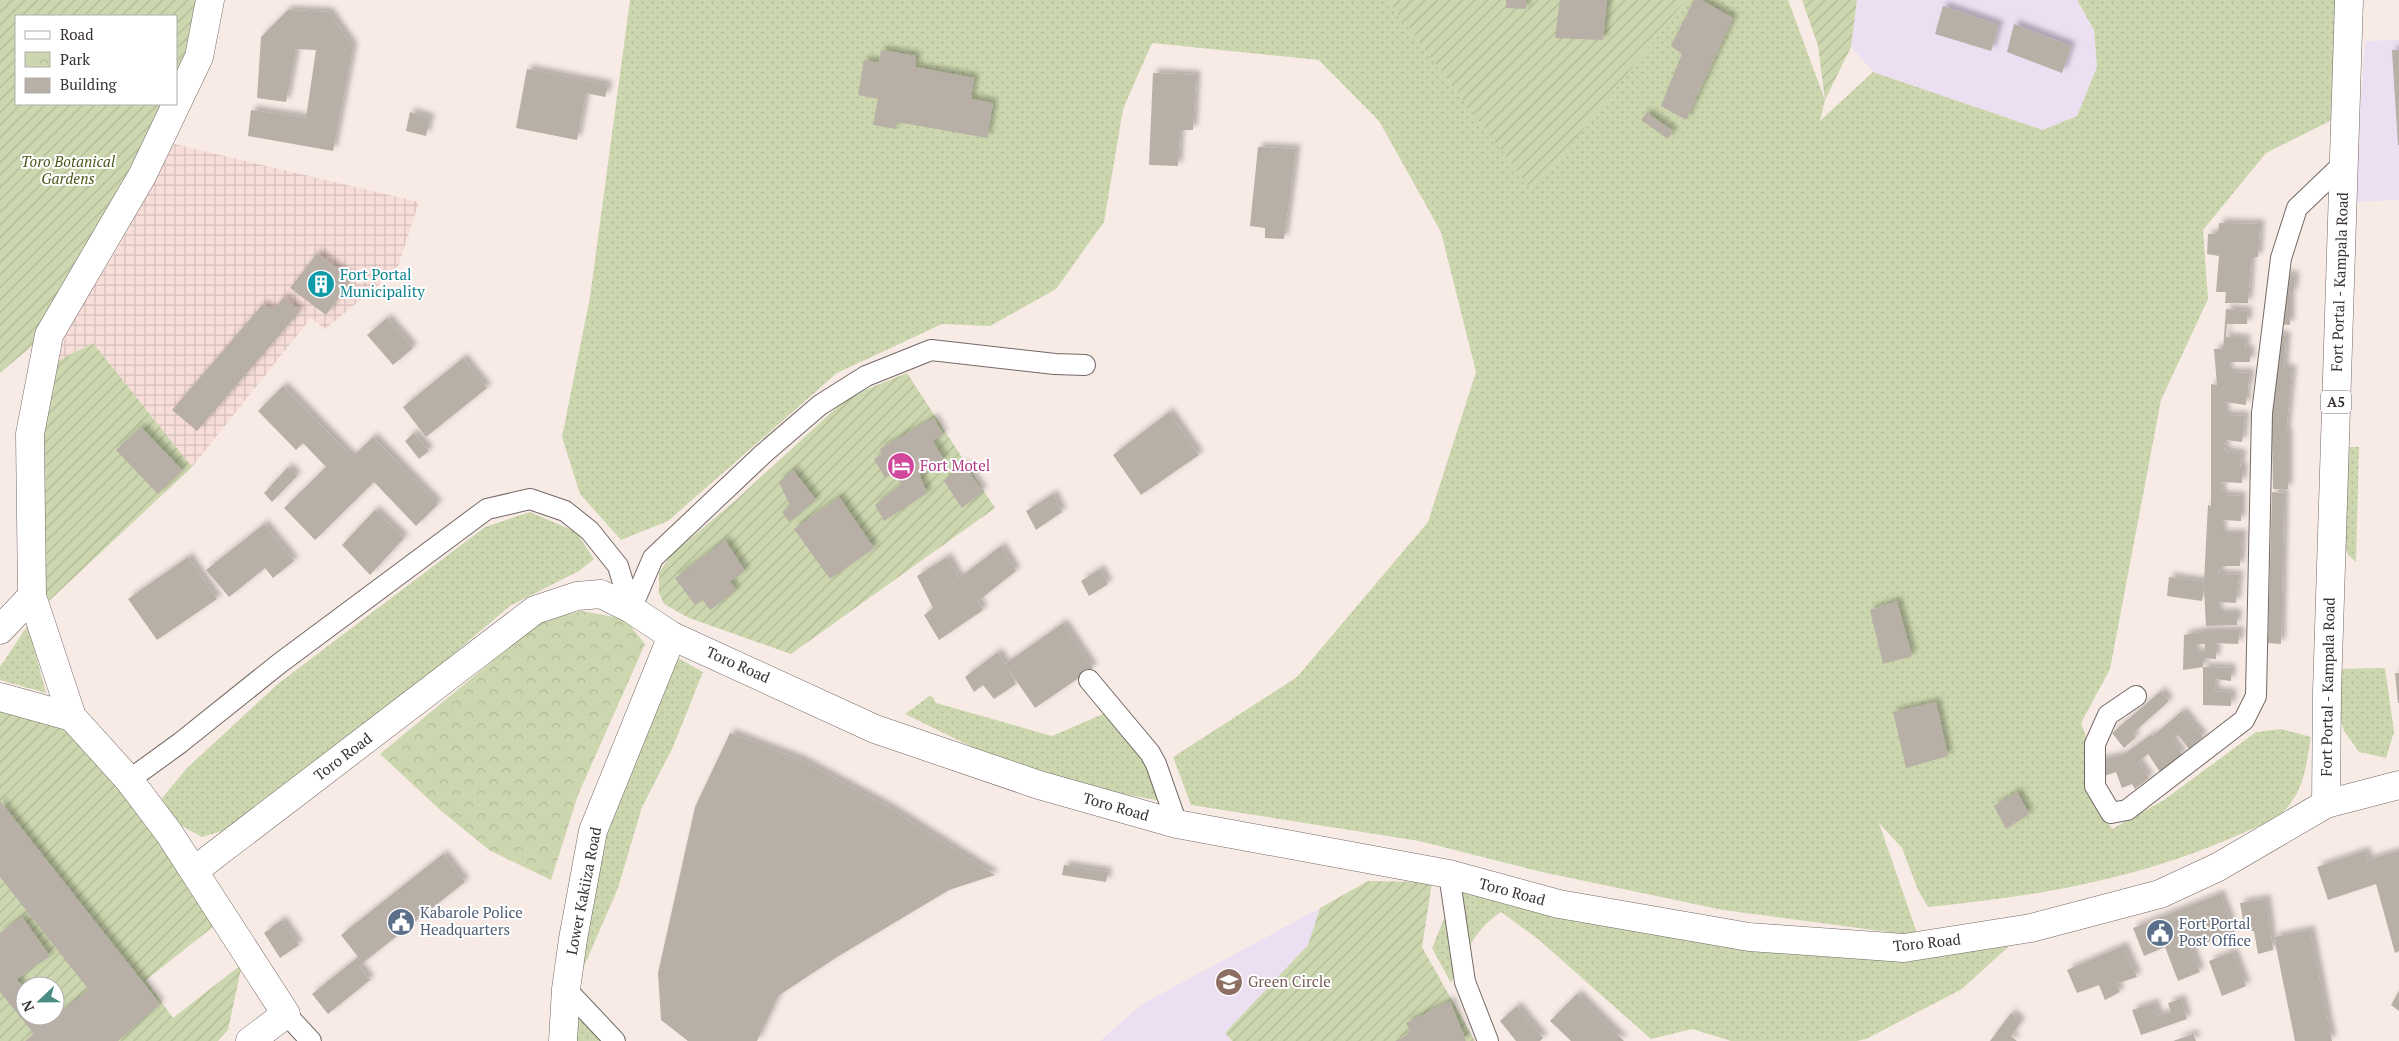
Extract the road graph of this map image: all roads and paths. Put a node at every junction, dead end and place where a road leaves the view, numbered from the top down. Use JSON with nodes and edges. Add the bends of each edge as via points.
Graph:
{"nodes":[{"id":1,"x":210,"y":0,"type":"edge"},
{"id":2,"x":2349,"y":0,"type":"edge"},
{"id":3,"x":178,"y":101,"type":"edge"},
{"id":4,"x":176,"y":105,"type":"edge"},
{"id":5,"x":2343,"y":164,"type":"junction"},
{"id":6,"x":1085,"y":365,"type":"dead end"},
{"id":7,"x":32,"y":596,"type":"junction"},
{"id":8,"x":631,"y":608,"type":"junction"},
{"id":9,"x":0,"y":630,"type":"edge"},
{"id":10,"x":672,"y":636,"type":"junction"},
{"id":11,"x":1089,"y":680,"type":"dead end"},
{"id":12,"x":2136,"y":696,"type":"dead end"},
{"id":13,"x":0,"y":697,"type":"edge"},
{"id":14,"x":72,"y":717,"type":"junction"},
{"id":15,"x":128,"y":780,"type":"junction"},
{"id":16,"x":2399,"y":785,"type":"edge"},
{"id":17,"x":2326,"y":804,"type":"junction"},
{"id":18,"x":1177,"y":824,"type":"junction"},
{"id":19,"x":195,"y":870,"type":"junction"},
{"id":20,"x":1449,"y":874,"type":"junction"},
{"id":21,"x":566,"y":989,"type":"junction"},
{"id":22,"x":286,"y":1014,"type":"junction"},
{"id":23,"x":250,"y":1041,"type":"edge"},
{"id":24,"x":311,"y":1041,"type":"edge"},
{"id":25,"x":563,"y":1041,"type":"edge"},
{"id":26,"x":615,"y":1041,"type":"edge"},
{"id":27,"x":1488,"y":1041,"type":"edge"}],
"edges":[{"from":1,"to":3,"type":"main road","via":[[199,57]]},
{"from":2,"to":5,"type":"main road","name":"Fort Portal - Kampala Road","number":"A5"},
{"from":4,"to":7,"type":"main road","via":[[146,168],[49,335],[30,434]]},
{"from":5,"to":12,"type":"street","via":[[2297,208],[2281,258],[2262,413],[2256,696],[2244,720],[2127,810],[2112,812],[2095,786],[2095,744],[2108,715]]},
{"from":5,"to":17,"type":"main road","name":"Fort Portal - Kampala Road","number":"A5"},
{"from":6,"to":8,"type":"street","via":[[931,350],[866,376],[820,405],[653,558]]},
{"from":7,"to":9,"type":"main road"},
{"from":7,"to":14,"type":"main road"},
{"from":8,"to":10,"type":"main road","name":"Toro Road"},
{"from":8,"to":15,"type":"street","via":[[618,566],[590,531],[565,511],[530,499],[487,509],[280,663],[180,744]]},
{"from":8,"to":19,"type":"main road","name":"Toro Road","via":[[601,594],[577,596],[535,610]]},
{"from":10,"to":18,"type":"main road","name":"Toro Road","via":[[875,728],[1039,785]]},
{"from":10,"to":21,"type":"main road","name":"Lower Kakiiza Road","via":[[593,831]]},
{"from":11,"to":18,"type":"street","via":[[1150,753]]},
{"from":13,"to":14,"type":"main road"},
{"from":14,"to":15,"type":"main road"},
{"from":15,"to":19,"type":"main road"},
{"from":16,"to":17,"type":"main road","name":"Toro Road"},
{"from":17,"to":20,"type":"main road","name":"Toro Road","via":[[2218,867],[2160,894],[2031,928],[1904,948],[1749,937],[1559,904]]},
{"from":18,"to":20,"type":"main road","name":"Toro Road"},
{"from":19,"to":22,"type":"main road"},
{"from":20,"to":27,"type":"street","via":[[1465,982]]},
{"from":21,"to":25,"type":"main road","name":"Lower Kakiiza Road"},
{"from":21,"to":26,"type":"street"},
{"from":22,"to":23,"type":"main road"},
{"from":22,"to":24,"type":"street"}]}
